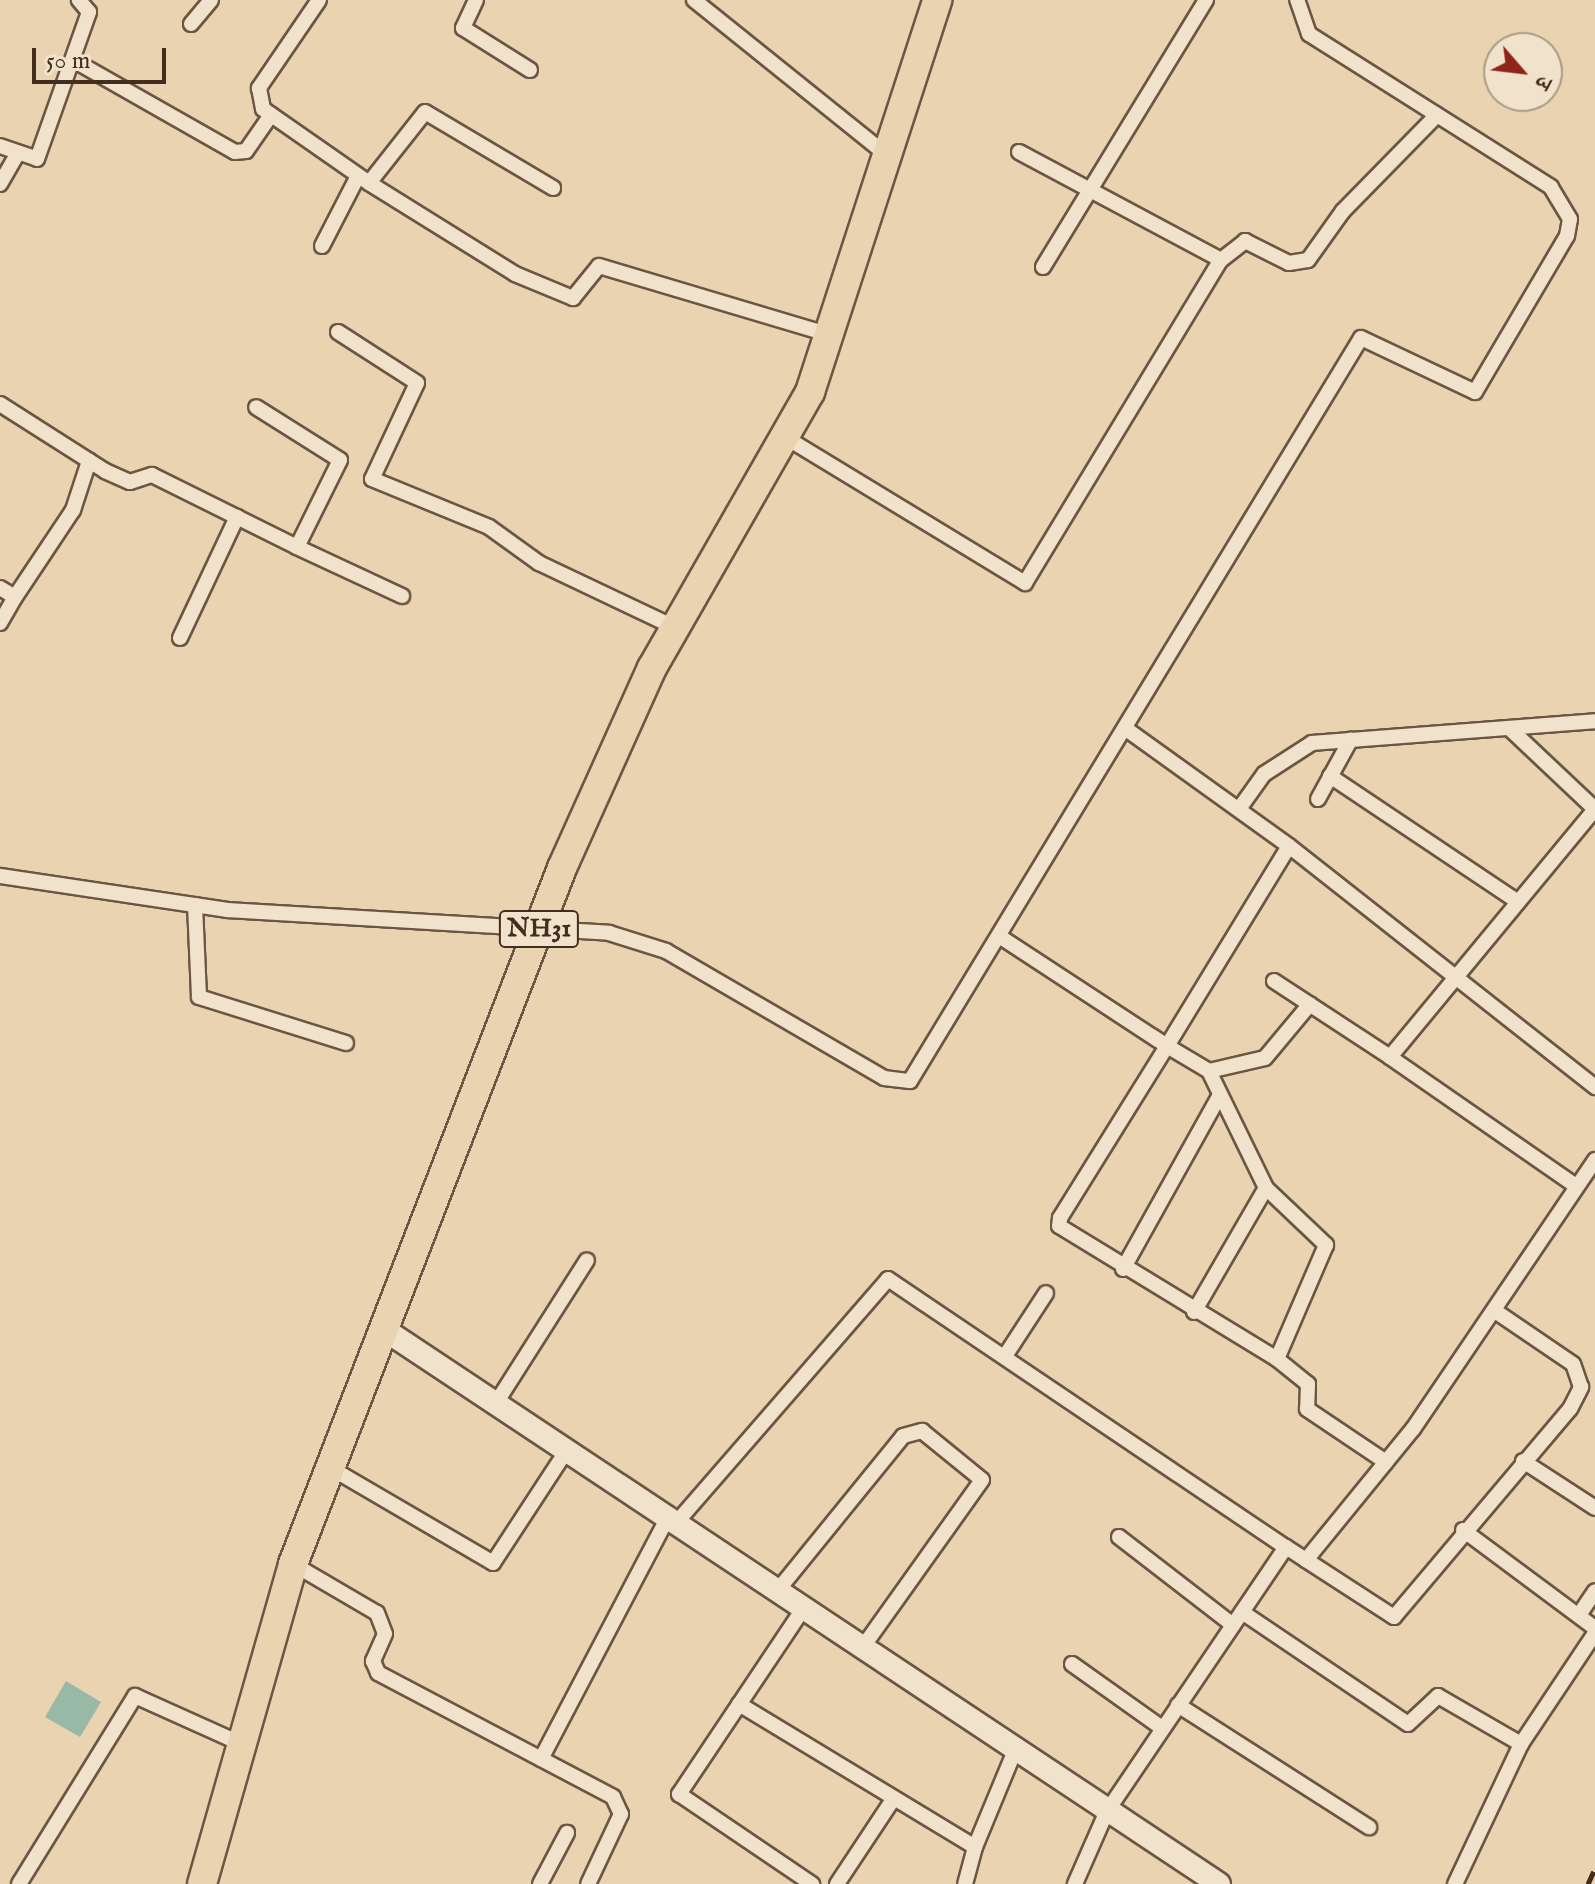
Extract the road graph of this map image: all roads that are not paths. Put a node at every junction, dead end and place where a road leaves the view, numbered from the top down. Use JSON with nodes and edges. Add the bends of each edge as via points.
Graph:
{"nodes":[{"id":1,"x":79,"y":0,"type":"edge"},
{"id":2,"x":211,"y":0,"type":"edge"},
{"id":3,"x":319,"y":0,"type":"edge"},
{"id":4,"x":476,"y":0,"type":"edge"},
{"id":5,"x":694,"y":0,"type":"edge"},
{"id":6,"x":937,"y":0,"type":"edge"},
{"id":7,"x":1206,"y":0,"type":"edge"},
{"id":8,"x":1297,"y":0,"type":"edge"},
{"id":9,"x":191,"y":24,"type":"dead end"},
{"id":10,"x":73,"y":60,"type":"junction"},
{"id":11,"x":530,"y":70,"type":"dead end"},
{"id":12,"x":271,"y":115,"type":"junction"},
{"id":13,"x":1437,"y":115,"type":"junction"},
{"id":14,"x":0,"y":146,"type":"edge"},
{"id":15,"x":1019,"y":152,"type":"dead end"},
{"id":16,"x":17,"y":155,"type":"junction"},
{"id":17,"x":887,"y":155,"type":"junction"},
{"id":18,"x":364,"y":179,"type":"junction"},
{"id":19,"x":0,"y":184,"type":"edge"},
{"id":20,"x":553,"y":188,"type":"dead end"},
{"id":21,"x":1090,"y":190,"type":"junction"},
{"id":22,"x":322,"y":246,"type":"dead end"},
{"id":23,"x":1221,"y":260,"type":"junction"},
{"id":24,"x":1043,"y":267,"type":"dead end"},
{"id":25,"x":338,"y":332,"type":"dead end"},
{"id":26,"x":831,"y":335,"type":"junction"},
{"id":27,"x":0,"y":404,"type":"edge"},
{"id":28,"x":256,"y":407,"type":"dead end"},
{"id":29,"x":785,"y":437,"type":"junction"},
{"id":30,"x":89,"y":461,"type":"junction"},
{"id":31,"x":237,"y":517,"type":"junction"},
{"id":32,"x":297,"y":547,"type":"junction"},
{"id":33,"x":0,"y":588,"type":"edge"},
{"id":34,"x":402,"y":596,"type":"dead end"},
{"id":35,"x":15,"y":597,"type":"junction"},
{"id":36,"x":0,"y":623,"type":"edge"},
{"id":37,"x":674,"y":627,"type":"junction"},
{"id":38,"x":180,"y":638,"type":"dead end"},
{"id":39,"x":1595,"y":721,"type":"edge"},
{"id":40,"x":1126,"y":729,"type":"junction"},
{"id":41,"x":1510,"y":729,"type":"junction"},
{"id":42,"x":1351,"y":739,"type":"junction"},
{"id":43,"x":1330,"y":776,"type":"junction"},
{"id":44,"x":1318,"y":799,"type":"dead end"},
{"id":45,"x":1239,"y":809,"type":"junction"},
{"id":46,"x":1595,"y":809,"type":"edge"},
{"id":47,"x":1289,"y":846,"type":"junction"},
{"id":48,"x":0,"y":876,"type":"edge"},
{"id":49,"x":1518,"y":902,"type":"junction"},
{"id":50,"x":195,"y":905,"type":"junction"},
{"id":51,"x":539,"y":930,"type":"junction"},
{"id":52,"x":1002,"y":938,"type":"junction"},
{"id":53,"x":1457,"y":979,"type":"junction"},
{"id":54,"x":1274,"y":981,"type":"dead end"},
{"id":55,"x":1310,"y":1004,"type":"junction"},
{"id":56,"x":346,"y":1043,"type":"dead end"},
{"id":57,"x":1167,"y":1046,"type":"junction"},
{"id":58,"x":1390,"y":1057,"type":"junction"},
{"id":59,"x":1209,"y":1071,"type":"junction"},
{"id":60,"x":1595,"y":1087,"type":"edge"},
{"id":61,"x":1220,"y":1095,"type":"junction"},
{"id":62,"x":1595,"y":1160,"type":"edge"},
{"id":63,"x":1576,"y":1186,"type":"junction"},
{"id":64,"x":1266,"y":1188,"type":"junction"},
{"id":65,"x":587,"y":1260,"type":"dead end"},
{"id":66,"x":1123,"y":1269,"type":"junction"},
{"id":67,"x":1046,"y":1293,"type":"dead end"},
{"id":68,"x":1495,"y":1311,"type":"junction"},
{"id":69,"x":1194,"y":1312,"type":"junction"},
{"id":70,"x":385,"y":1330,"type":"junction"},
{"id":71,"x":1005,"y":1356,"type":"junction"},
{"id":72,"x":1277,"y":1359,"type":"junction"},
{"id":73,"x":496,"y":1403,"type":"junction"},
{"id":74,"x":567,"y":1450,"type":"junction"},
{"id":75,"x":1523,"y":1461,"type":"junction"},
{"id":76,"x":1386,"y":1462,"type":"junction"},
{"id":77,"x":329,"y":1467,"type":"junction"},
{"id":78,"x":1595,"y":1508,"type":"edge"},
{"id":79,"x":672,"y":1520,"type":"junction"},
{"id":80,"x":1463,"y":1530,"type":"junction"},
{"id":81,"x":1119,"y":1537,"type":"dead end"},
{"id":82,"x":1286,"y":1547,"type":"junction"},
{"id":83,"x":1306,"y":1560,"type":"junction"},
{"id":84,"x":293,"y":1564,"type":"junction"},
{"id":85,"x":778,"y":1590,"type":"junction"},
{"id":86,"x":1595,"y":1591,"type":"edge"},
{"id":87,"x":803,"y":1609,"type":"junction"},
{"id":88,"x":1242,"y":1612,"type":"junction"},
{"id":89,"x":1581,"y":1612,"type":"junction"},
{"id":90,"x":1233,"y":1625,"type":"junction"},
{"id":91,"x":1595,"y":1631,"type":"edge"},
{"id":92,"x":863,"y":1647,"type":"junction"},
{"id":93,"x":1072,"y":1664,"type":"dead end"},
{"id":94,"x":739,"y":1704,"type":"junction"},
{"id":95,"x":1178,"y":1705,"type":"junction"},
{"id":96,"x":1162,"y":1728,"type":"junction"},
{"id":97,"x":242,"y":1744,"type":"junction"},
{"id":98,"x":1521,"y":1744,"type":"junction"},
{"id":99,"x":1016,"y":1748,"type":"junction"},
{"id":100,"x":541,"y":1759,"type":"junction"},
{"id":101,"x":894,"y":1798,"type":"junction"},
{"id":102,"x":1107,"y":1811,"type":"junction"},
{"id":103,"x":1369,"y":1827,"type":"dead end"},
{"id":104,"x":567,"y":1833,"type":"dead end"},
{"id":105,"x":975,"y":1847,"type":"junction"},
{"id":106,"x":19,"y":1884,"type":"edge"},
{"id":107,"x":202,"y":1884,"type":"edge"},
{"id":108,"x":540,"y":1884,"type":"edge"},
{"id":109,"x":588,"y":1884,"type":"edge"},
{"id":110,"x":812,"y":1884,"type":"edge"},
{"id":111,"x":837,"y":1884,"type":"edge"},
{"id":112,"x":965,"y":1884,"type":"edge"},
{"id":113,"x":1075,"y":1884,"type":"edge"},
{"id":114,"x":1219,"y":1884,"type":"edge"},
{"id":115,"x":1455,"y":1884,"type":"edge"}],
"edges":[{"from":1,"to":10,"type":"street","via":[[89,12]]},
{"from":2,"to":9,"type":"street"},
{"from":3,"to":12,"type":"street","via":[[259,88]]},
{"from":4,"to":11,"type":"street","via":[[463,28]]},
{"from":5,"to":17,"type":"street"},
{"from":6,"to":17,"type":"highway","number":"NH31"},
{"from":7,"to":21,"type":"street"},
{"from":8,"to":13,"type":"street","via":[[1309,34]]},
{"from":10,"to":12,"type":"street","via":[[235,152],[246,151]]},
{"from":10,"to":16,"type":"street","via":[[37,159]]},
{"from":12,"to":18,"type":"street"},
{"from":13,"to":23,"type":"street","via":[[1343,211],[1308,260],[1289,263],[1245,241]]},
{"from":13,"to":40,"type":"street","via":[[1551,187],[1570,219],[1567,236],[1475,392],[1361,338]]},
{"from":14,"to":16,"type":"street"},
{"from":15,"to":21,"type":"street"},
{"from":16,"to":19,"type":"street"},
{"from":17,"to":26,"type":"highway","number":"NH31"},
{"from":18,"to":20,"type":"street","via":[[425,112]]},
{"from":18,"to":22,"type":"street"},
{"from":18,"to":26,"type":"street","via":[[515,274],[573,298],[599,266]]},
{"from":21,"to":23,"type":"street"},
{"from":21,"to":24,"type":"street"},
{"from":23,"to":29,"type":"street","via":[[1025,583]]},
{"from":25,"to":37,"type":"street","via":[[417,383],[372,479],[489,527],[551,569]]},
{"from":26,"to":29,"type":"highway","number":"NH31"},
{"from":27,"to":30,"type":"street"},
{"from":28,"to":32,"type":"street","via":[[340,460]]},
{"from":29,"to":37,"type":"highway","number":"NH31"},
{"from":30,"to":31,"type":"street","via":[[124,480],[152,475]]},
{"from":30,"to":35,"type":"street","via":[[73,510]]},
{"from":31,"to":32,"type":"street"},
{"from":31,"to":38,"type":"street"},
{"from":32,"to":34,"type":"street"},
{"from":33,"to":35,"type":"street"},
{"from":35,"to":36,"type":"street"},
{"from":37,"to":51,"type":"highway","number":"NH31","via":[[600,779]]},
{"from":39,"to":41,"type":"street"},
{"from":40,"to":45,"type":"street"},
{"from":40,"to":52,"type":"street"},
{"from":41,"to":42,"type":"street"},
{"from":41,"to":46,"type":"street"},
{"from":42,"to":43,"type":"street"},
{"from":42,"to":45,"type":"street","via":[[1312,743],[1291,755],[1264,774]]},
{"from":43,"to":44,"type":"street"},
{"from":43,"to":49,"type":"street"},
{"from":45,"to":47,"type":"street"},
{"from":46,"to":49,"type":"street"},
{"from":47,"to":53,"type":"street"},
{"from":47,"to":57,"type":"street"},
{"from":48,"to":50,"type":"street"},
{"from":49,"to":53,"type":"street"},
{"from":50,"to":51,"type":"street"},
{"from":50,"to":56,"type":"street","via":[[199,997]]},
{"from":51,"to":52,"type":"street","via":[[646,941],[884,1078],[902,1082],[918,1075]]},
{"from":51,"to":70,"type":"highway","number":"NH31"},
{"from":52,"to":57,"type":"street"},
{"from":53,"to":58,"type":"street"},
{"from":53,"to":60,"type":"street"},
{"from":54,"to":55,"type":"street"},
{"from":55,"to":58,"type":"street"},
{"from":55,"to":59,"type":"street","via":[[1265,1058]]},
{"from":57,"to":59,"type":"street"},
{"from":57,"to":66,"type":"street","via":[[1060,1218],[1066,1232]]},
{"from":58,"to":63,"type":"street"},
{"from":59,"to":61,"type":"street"},
{"from":61,"to":64,"type":"street"},
{"from":61,"to":66,"type":"street"},
{"from":62,"to":63,"type":"street"},
{"from":63,"to":68,"type":"street"},
{"from":64,"to":69,"type":"street"},
{"from":64,"to":72,"type":"street","via":[[1326,1245]]},
{"from":65,"to":73,"type":"street"},
{"from":66,"to":69,"type":"street"},
{"from":67,"to":71,"type":"street"},
{"from":68,"to":75,"type":"street","via":[[1581,1375],[1570,1409]]},
{"from":68,"to":76,"type":"street"},
{"from":69,"to":72,"type":"street"},
{"from":70,"to":73,"type":"street"},
{"from":70,"to":77,"type":"highway","number":"NH31"},
{"from":71,"to":79,"type":"street","via":[[888,1279]]},
{"from":71,"to":82,"type":"street"},
{"from":72,"to":76,"type":"street","via":[[1308,1384],[1307,1409]]},
{"from":73,"to":74,"type":"street"},
{"from":74,"to":77,"type":"street","via":[[493,1563]]},
{"from":74,"to":79,"type":"street"},
{"from":75,"to":78,"type":"street"},
{"from":75,"to":80,"type":"street"},
{"from":76,"to":83,"type":"street"},
{"from":77,"to":84,"type":"highway","number":"NH31"},
{"from":79,"to":85,"type":"street"},
{"from":79,"to":100,"type":"street"},
{"from":80,"to":83,"type":"street","via":[[1394,1617]]},
{"from":80,"to":89,"type":"street"},
{"from":81,"to":90,"type":"street"},
{"from":82,"to":83,"type":"street"},
{"from":82,"to":88,"type":"street"},
{"from":84,"to":97,"type":"highway","number":"NH31"},
{"from":84,"to":100,"type":"street","via":[[377,1613],[385,1634],[373,1661],[378,1673]]},
{"from":85,"to":87,"type":"street"},
{"from":85,"to":92,"type":"street","via":[[903,1436],[922,1431],[982,1480]]},
{"from":86,"to":89,"type":"street"},
{"from":87,"to":92,"type":"street"},
{"from":87,"to":94,"type":"street"},
{"from":88,"to":90,"type":"street"},
{"from":88,"to":98,"type":"street","via":[[1408,1724],[1438,1696]]},
{"from":89,"to":91,"type":"street"},
{"from":90,"to":95,"type":"street"},
{"from":91,"to":98,"type":"street"},
{"from":92,"to":99,"type":"street"},
{"from":93,"to":96,"type":"street"},
{"from":94,"to":101,"type":"street"},
{"from":94,"to":110,"type":"street","via":[[680,1786],[680,1798]]},
{"from":95,"to":96,"type":"street"},
{"from":95,"to":103,"type":"street"},
{"from":96,"to":102,"type":"street"},
{"from":97,"to":106,"type":"street","via":[[135,1696]]},
{"from":97,"to":107,"type":"highway","number":"NH31"},
{"from":98,"to":115,"type":"street"},
{"from":99,"to":102,"type":"street"},
{"from":99,"to":105,"type":"street"},
{"from":100,"to":109,"type":"street","via":[[622,1807]]},
{"from":101,"to":105,"type":"street"},
{"from":101,"to":111,"type":"street"},
{"from":102,"to":113,"type":"street"},
{"from":102,"to":114,"type":"street"},
{"from":104,"to":108,"type":"street"},
{"from":105,"to":112,"type":"street"}]}
